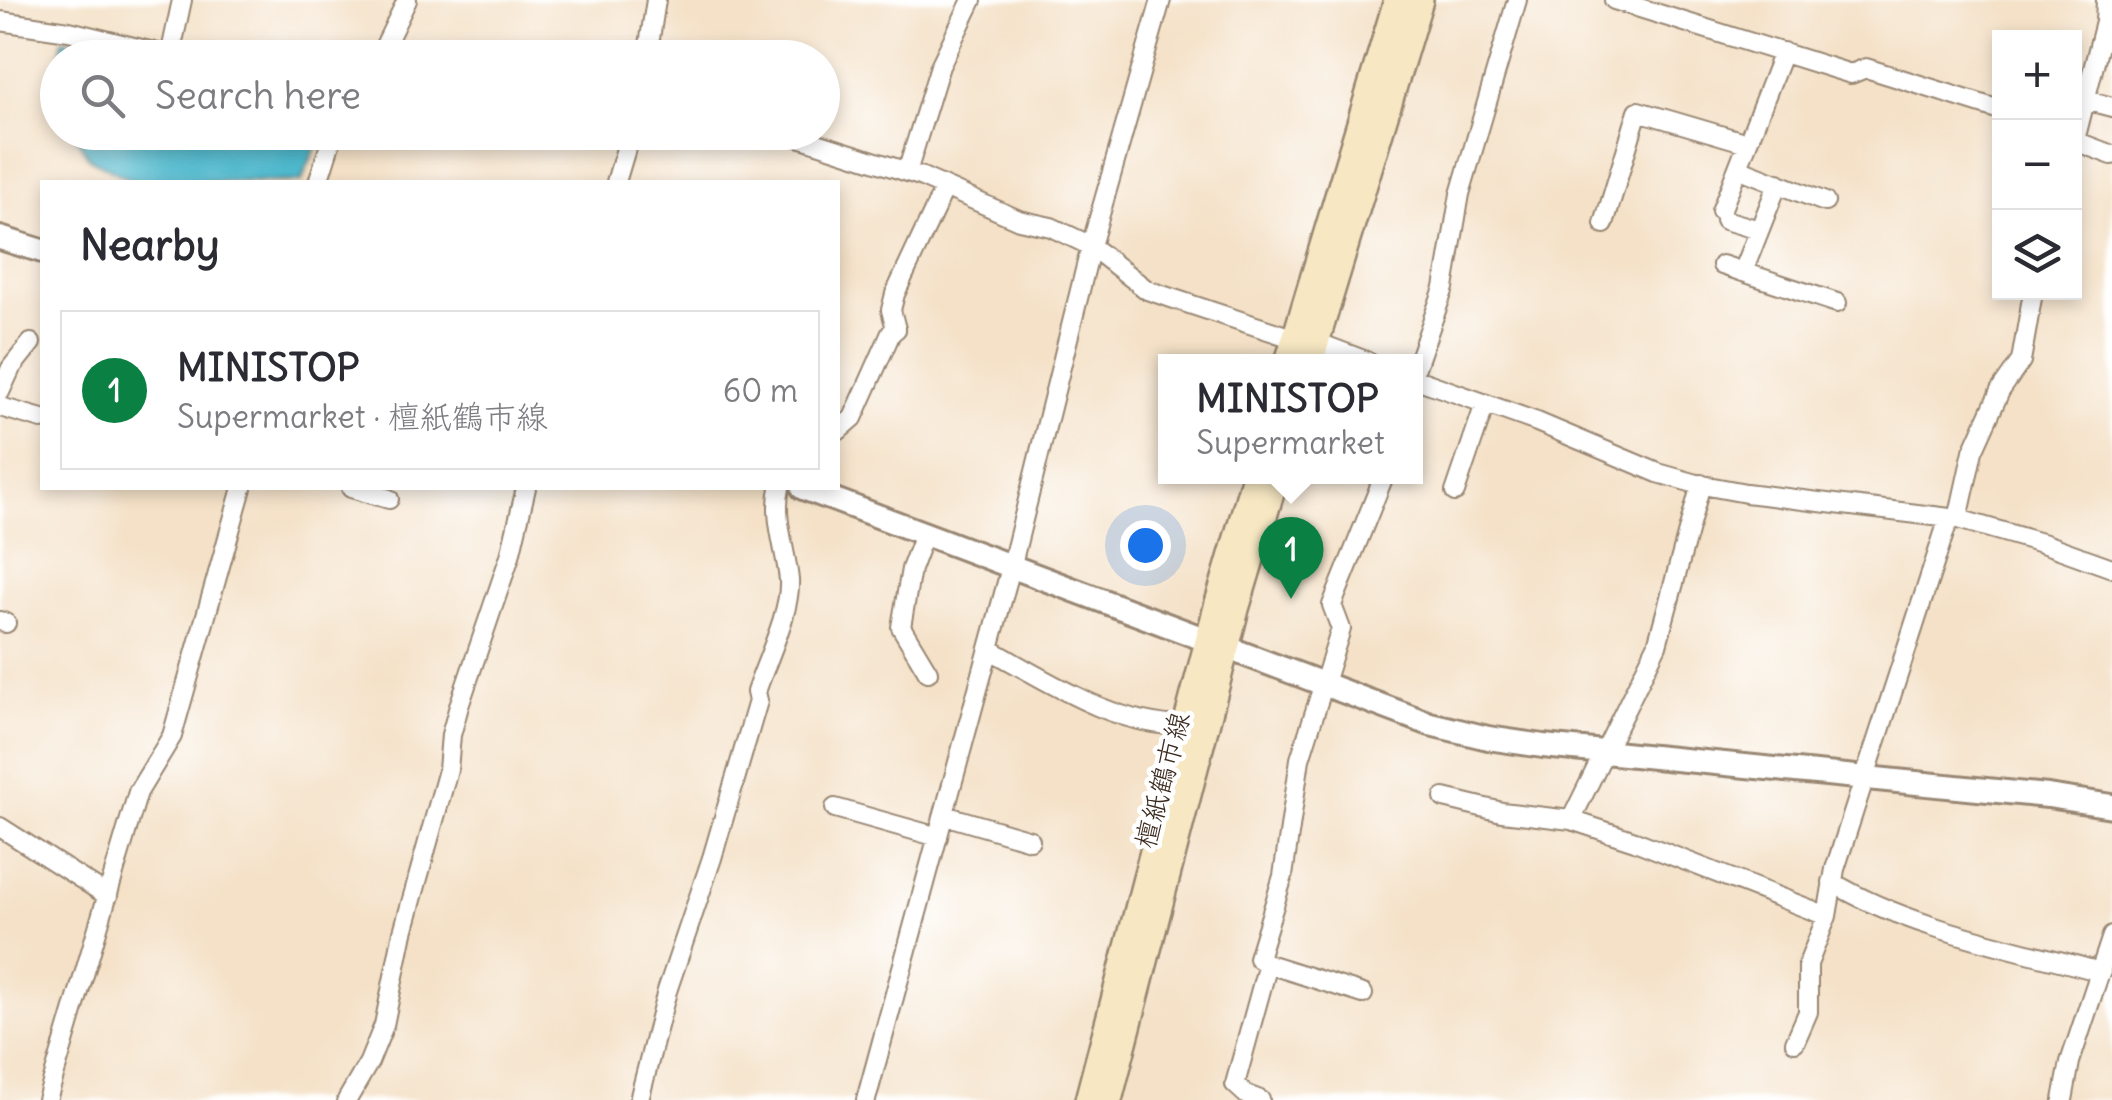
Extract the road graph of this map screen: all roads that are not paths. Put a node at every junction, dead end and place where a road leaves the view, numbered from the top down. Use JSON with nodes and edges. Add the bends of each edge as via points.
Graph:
{"nodes":[{"id":1,"x":182,"y":0,"type":"edge"},
{"id":2,"x":407,"y":0,"type":"edge"},
{"id":3,"x":656,"y":0,"type":"edge"},
{"id":4,"x":972,"y":0,"type":"edge"},
{"id":5,"x":1161,"y":0,"type":"edge"},
{"id":6,"x":1397,"y":0,"type":"edge"},
{"id":7,"x":1420,"y":0,"type":"edge"},
{"id":8,"x":1517,"y":0,"type":"edge"},
{"id":9,"x":1614,"y":0,"type":"edge"},
{"id":10,"x":2106,"y":0,"type":"edge"},
{"id":11,"x":0,"y":21,"type":"edge"},
{"id":12,"x":2108,"y":22,"type":"edge"},
{"id":13,"x":105,"y":40,"type":"edge"},
{"id":14,"x":173,"y":40,"type":"edge"},
{"id":15,"x":388,"y":40,"type":"edge"},
{"id":16,"x":650,"y":40,"type":"edge"},
{"id":17,"x":1783,"y":52,"type":"junction"},
{"id":18,"x":2086,"y":100,"type":"junction"},
{"id":19,"x":2112,"y":106,"type":"edge"},
{"id":20,"x":1992,"y":107,"type":"edge"},
{"id":21,"x":2080,"y":120,"type":"edge"},
{"id":22,"x":2082,"y":142,"type":"edge"},
{"id":23,"x":1748,"y":144,"type":"junction"},
{"id":24,"x":328,"y":150,"type":"edge"},
{"id":25,"x":626,"y":150,"type":"edge"},
{"id":26,"x":839,"y":150,"type":"edge"},
{"id":27,"x":2112,"y":155,"type":"edge"},
{"id":28,"x":1738,"y":168,"type":"junction"},
{"id":29,"x":907,"y":172,"type":"junction"},
{"id":30,"x":319,"y":180,"type":"edge"},
{"id":31,"x":617,"y":180,"type":"edge"},
{"id":32,"x":1778,"y":183,"type":"junction"},
{"id":33,"x":944,"y":187,"type":"junction"},
{"id":34,"x":1825,"y":202,"type":"dead end"},
{"id":35,"x":1604,"y":224,"type":"dead end"},
{"id":36,"x":1760,"y":230,"type":"junction"},
{"id":37,"x":0,"y":238,"type":"edge"},
{"id":38,"x":1092,"y":246,"type":"junction"},
{"id":39,"x":40,"y":250,"type":"edge"},
{"id":40,"x":1722,"y":265,"type":"dead end"},
{"id":41,"x":1743,"y":272,"type":"junction"},
{"id":42,"x":2032,"y":300,"type":"edge"},
{"id":43,"x":1837,"y":304,"type":"dead end"},
{"id":44,"x":31,"y":343,"type":"dead end"},
{"id":45,"x":1302,"y":351,"type":"edge"},
{"id":46,"x":1421,"y":354,"type":"edge"},
{"id":47,"x":6,"y":364,"type":"edge"},
{"id":48,"x":1423,"y":382,"type":"edge"},
{"id":49,"x":0,"y":392,"type":"edge"},
{"id":50,"x":1485,"y":404,"type":"junction"},
{"id":51,"x":0,"y":407,"type":"edge"},
{"id":52,"x":40,"y":418,"type":"edge"},
{"id":53,"x":840,"y":429,"type":"edge"},
{"id":54,"x":1252,"y":484,"type":"edge"},
{"id":55,"x":1274,"y":484,"type":"edge"},
{"id":56,"x":1381,"y":484,"type":"edge"},
{"id":57,"x":1701,"y":484,"type":"junction"},
{"id":58,"x":241,"y":490,"type":"edge"},
{"id":59,"x":360,"y":490,"type":"edge"},
{"id":60,"x":520,"y":490,"type":"edge"},
{"id":61,"x":780,"y":490,"type":"edge"},
{"id":62,"x":809,"y":490,"type":"edge"},
{"id":63,"x":1455,"y":492,"type":"dead end"},
{"id":64,"x":388,"y":499,"type":"dead end"},
{"id":65,"x":1954,"y":518,"type":"junction"},
{"id":66,"x":925,"y":532,"type":"junction"},
{"id":67,"x":1012,"y":564,"type":"junction"},
{"id":68,"x":2112,"y":568,"type":"edge"},
{"id":69,"x":1218,"y":644,"type":"junction"},
{"id":70,"x":989,"y":649,"type":"junction"},
{"id":71,"x":928,"y":672,"type":"dead end"},
{"id":72,"x":1324,"y":685,"type":"junction"},
{"id":73,"x":1187,"y":726,"type":"junction"},
{"id":74,"x":1605,"y":752,"type":"junction"},
{"id":75,"x":1865,"y":777,"type":"junction"},
{"id":76,"x":1444,"y":798,"type":"dead end"},
{"id":77,"x":2112,"y":806,"type":"edge"},
{"id":78,"x":836,"y":808,"type":"dead end"},
{"id":79,"x":944,"y":815,"type":"junction"},
{"id":80,"x":1572,"y":820,"type":"junction"},
{"id":81,"x":0,"y":826,"type":"edge"},
{"id":82,"x":938,"y":837,"type":"junction"},
{"id":83,"x":1030,"y":840,"type":"dead end"},
{"id":84,"x":1832,"y":882,"type":"junction"},
{"id":85,"x":108,"y":896,"type":"junction"},
{"id":86,"x":1827,"y":916,"type":"junction"},
{"id":87,"x":2112,"y":936,"type":"edge"},
{"id":88,"x":1268,"y":964,"type":"junction"},
{"id":89,"x":2102,"y":972,"type":"junction"},
{"id":90,"x":1364,"y":994,"type":"dead end"},
{"id":91,"x":1795,"y":1042,"type":"dead end"},
{"id":92,"x":48,"y":1100,"type":"edge"},
{"id":93,"x":348,"y":1100,"type":"edge"},
{"id":94,"x":639,"y":1100,"type":"edge"},
{"id":95,"x":866,"y":1100,"type":"edge"},
{"id":96,"x":1088,"y":1100,"type":"edge"},
{"id":97,"x":1109,"y":1100,"type":"edge"},
{"id":98,"x":1260,"y":1100,"type":"edge"},
{"id":99,"x":2063,"y":1100,"type":"edge"}],
"edges":[{"from":1,"to":14,"type":"street"},
{"from":2,"to":15,"type":"street"},
{"from":3,"to":16,"type":"street"},
{"from":4,"to":29,"type":"street","via":[[940,66]]},
{"from":5,"to":38,"type":"street"},
{"from":6,"to":45,"type":"main road"},
{"from":7,"to":45,"type":"main road"},
{"from":8,"to":46,"type":"street","via":[[1460,194],[1444,288]]},
{"from":9,"to":17,"type":"street"},
{"from":10,"to":12,"type":"street"},
{"from":11,"to":13,"type":"street"},
{"from":12,"to":18,"type":"street"},
{"from":17,"to":20,"type":"street","via":[[1852,74],[1866,68]]},
{"from":17,"to":23,"type":"street"},
{"from":18,"to":19,"type":"street"},
{"from":18,"to":21,"type":"street"},
{"from":22,"to":27,"type":"street"},
{"from":23,"to":28,"type":"street"},
{"from":23,"to":35,"type":"street","via":[[1638,112]]},
{"from":24,"to":30,"type":"street"},
{"from":25,"to":31,"type":"street"},
{"from":26,"to":29,"type":"street"},
{"from":28,"to":32,"type":"street"},
{"from":28,"to":36,"type":"street","via":[[1723,215]]},
{"from":29,"to":33,"type":"street"},
{"from":32,"to":34,"type":"street"},
{"from":32,"to":36,"type":"street"},
{"from":33,"to":38,"type":"street"},
{"from":33,"to":53,"type":"street","via":[[895,294],[896,329],[854,418]]},
{"from":36,"to":41,"type":"street"},
{"from":37,"to":39,"type":"street"},
{"from":38,"to":45,"type":"street","via":[[1147,290]]},
{"from":38,"to":67,"type":"street"},
{"from":40,"to":41,"type":"street"},
{"from":41,"to":43,"type":"street"},
{"from":42,"to":65,"type":"street","via":[[2021,361],[1973,451]]},
{"from":44,"to":47,"type":"street"},
{"from":47,"to":49,"type":"street"},
{"from":48,"to":50,"type":"street"},
{"from":50,"to":57,"type":"street"},
{"from":50,"to":63,"type":"street"},
{"from":51,"to":52,"type":"street"},
{"from":54,"to":69,"type":"main road","name":"檀紙鶴市線"},
{"from":55,"to":69,"type":"main road","name":"檀紙鶴市線","via":[[1236,609]]},
{"from":56,"to":72,"type":"street","via":[[1332,605],[1340,629]]},
{"from":57,"to":65,"type":"street"},
{"from":57,"to":74,"type":"street","via":[[1656,645]]},
{"from":58,"to":85,"type":"street","via":[[172,736],[138,792]]},
{"from":59,"to":64,"type":"street"},
{"from":60,"to":93,"type":"street","via":[[510,556],[458,706],[384,1025]]},
{"from":61,"to":94,"type":"street","via":[[788,600]]},
{"from":62,"to":66,"type":"street"},
{"from":65,"to":68,"type":"street"},
{"from":65,"to":75,"type":"street"},
{"from":66,"to":67,"type":"street"},
{"from":66,"to":71,"type":"street","via":[[901,627]]},
{"from":67,"to":69,"type":"street"},
{"from":67,"to":70,"type":"street"},
{"from":69,"to":72,"type":"street"},
{"from":69,"to":73,"type":"main road","name":"檀紙鶴市線"},
{"from":69,"to":97,"type":"main road","name":"檀紙鶴市線"},
{"from":70,"to":73,"type":"street","via":[[1092,706]]},
{"from":70,"to":79,"type":"street"},
{"from":72,"to":74,"type":"street","via":[[1488,738]]},
{"from":72,"to":88,"type":"street","via":[[1300,759],[1285,865],[1258,958]]},
{"from":73,"to":96,"type":"main road","name":"檀紙鶴市線"},
{"from":74,"to":75,"type":"street"},
{"from":74,"to":80,"type":"street"},
{"from":75,"to":77,"type":"street"},
{"from":75,"to":84,"type":"street"},
{"from":76,"to":80,"type":"street"},
{"from":78,"to":82,"type":"street"},
{"from":79,"to":82,"type":"street"},
{"from":79,"to":83,"type":"street"},
{"from":80,"to":86,"type":"street"},
{"from":81,"to":85,"type":"street"},
{"from":82,"to":95,"type":"street"},
{"from":84,"to":86,"type":"street"},
{"from":84,"to":89,"type":"street","via":[[1956,932]]},
{"from":85,"to":92,"type":"street"},
{"from":86,"to":91,"type":"street","via":[[1808,964],[1808,1012]]},
{"from":87,"to":89,"type":"street"},
{"from":88,"to":90,"type":"street"},
{"from":88,"to":98,"type":"street","via":[[1235,1084]]},
{"from":89,"to":99,"type":"street"}]}
